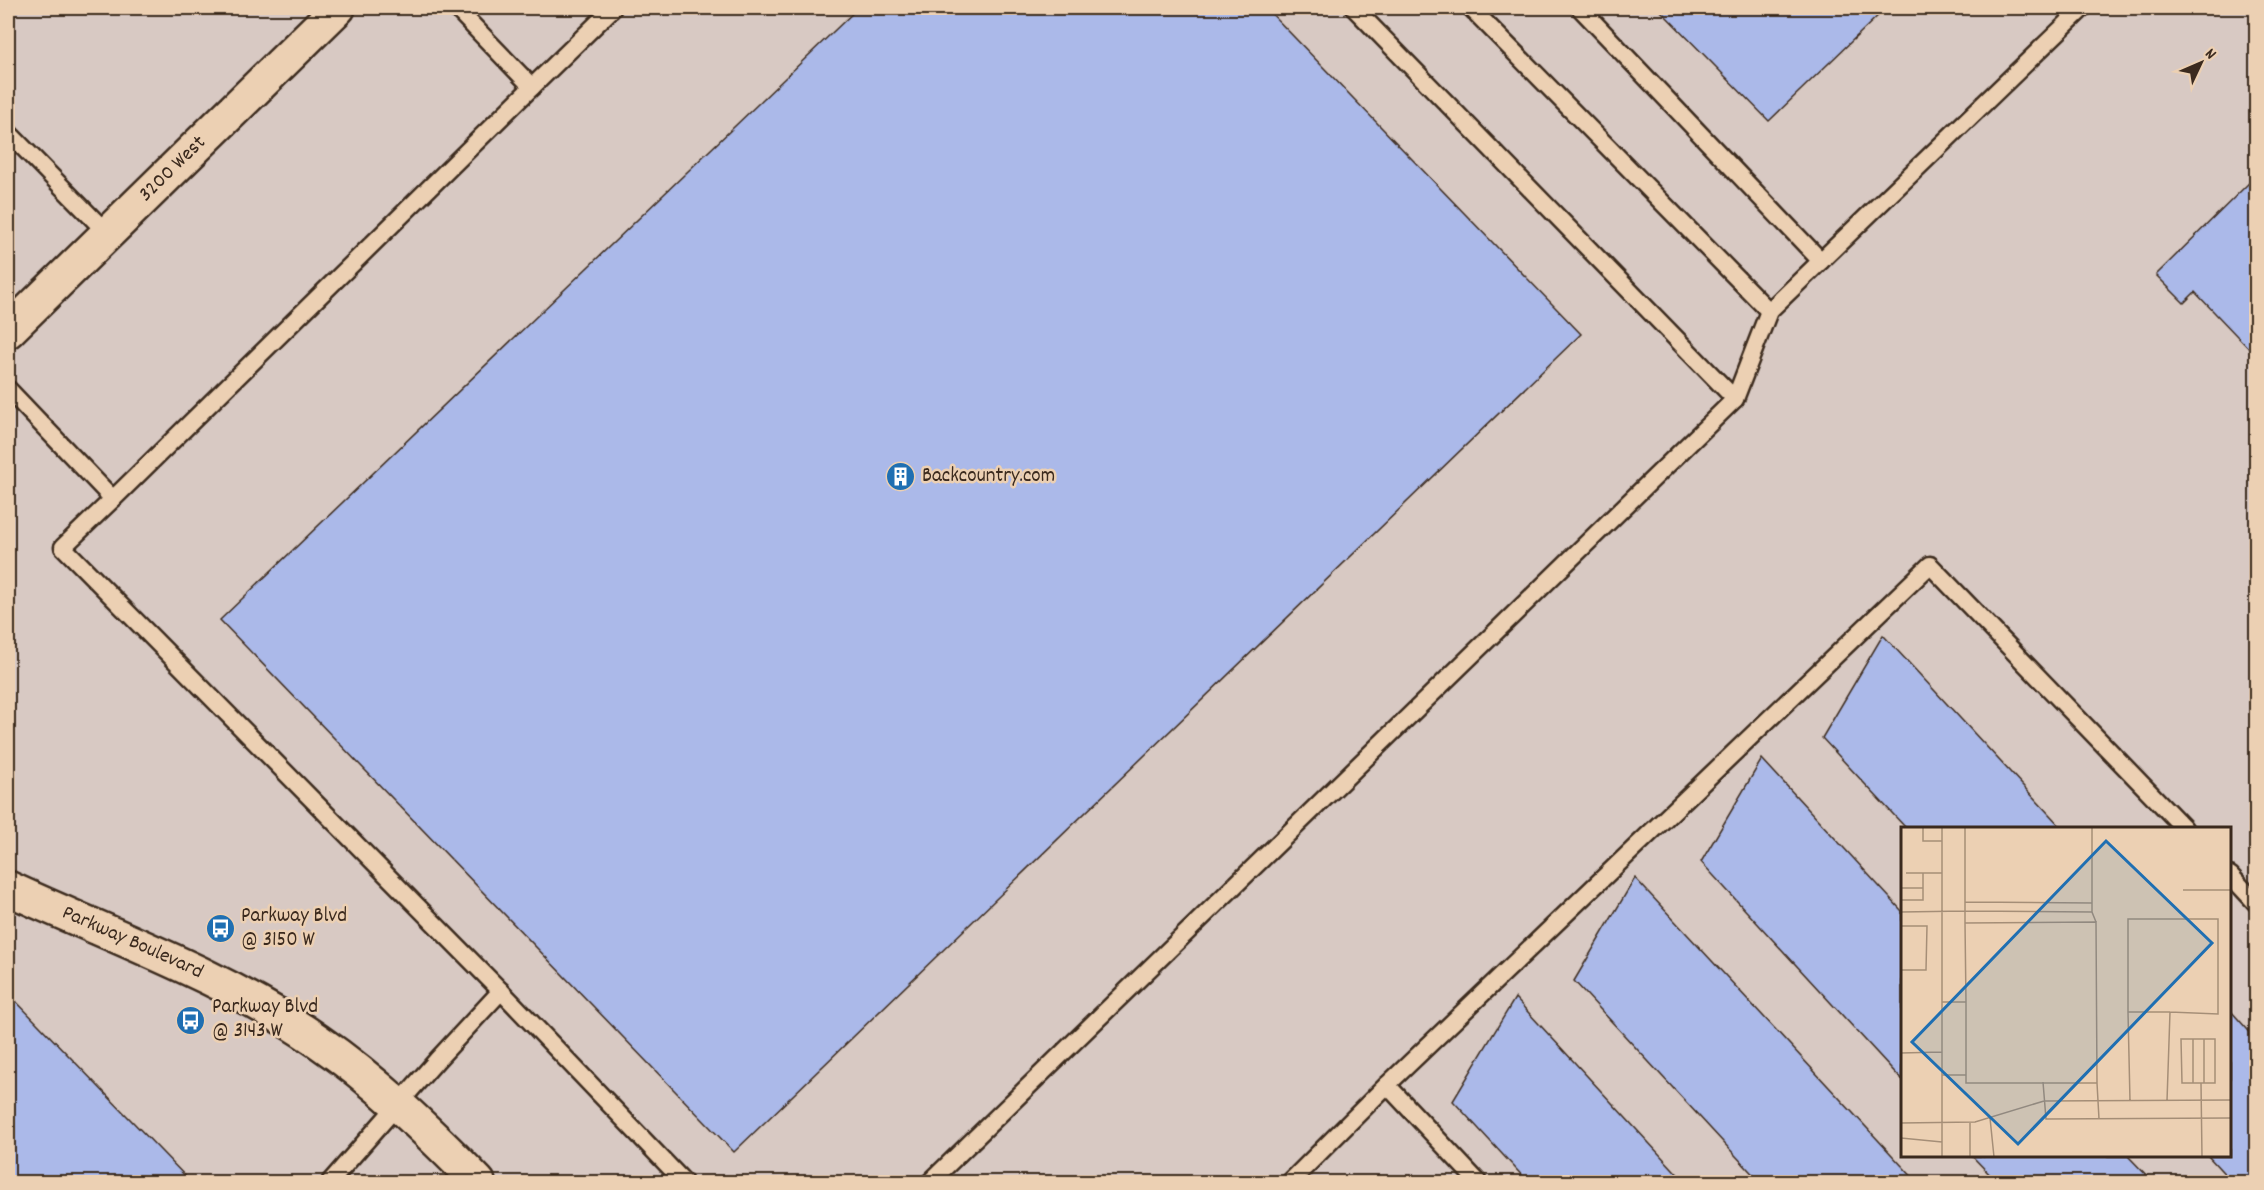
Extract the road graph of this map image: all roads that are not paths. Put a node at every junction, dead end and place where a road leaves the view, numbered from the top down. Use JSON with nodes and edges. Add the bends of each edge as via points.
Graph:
{"nodes":[{"id":1,"x":338,"y":8,"type":"edge"},
{"id":2,"x":456,"y":8,"type":"edge"},
{"id":3,"x":613,"y":8,"type":"edge"},
{"id":4,"x":1353,"y":8,"type":"edge"},
{"id":5,"x":1471,"y":8,"type":"edge"},
{"id":6,"x":1580,"y":8,"type":"edge"},
{"id":7,"x":2083,"y":8,"type":"edge"},
{"id":8,"x":532,"y":87,"type":"junction"},
{"id":9,"x":8,"y":132,"type":"edge"},
{"id":10,"x":107,"y":233,"type":"junction"},
{"id":11,"x":1821,"y":261,"type":"junction"},
{"id":12,"x":1769,"y":311,"type":"junction"},
{"id":13,"x":8,"y":331,"type":"edge"},
{"id":14,"x":8,"y":389,"type":"edge"},
{"id":15,"x":1735,"y":399,"type":"junction"},
{"id":16,"x":113,"y":499,"type":"junction"},
{"id":17,"x":2183,"y":827,"type":"edge"},
{"id":18,"x":2231,"y":877,"type":"edge"},
{"id":19,"x":8,"y":888,"type":"edge"},
{"id":20,"x":2256,"y":903,"type":"edge"},
{"id":21,"x":501,"y":991,"type":"junction"},
{"id":22,"x":1387,"y":1085,"type":"junction"},
{"id":23,"x":397,"y":1104,"type":"junction"},
{"id":24,"x":330,"y":1182,"type":"edge"},
{"id":25,"x":478,"y":1182,"type":"edge"},
{"id":26,"x":684,"y":1182,"type":"edge"},
{"id":27,"x":930,"y":1182,"type":"edge"},
{"id":28,"x":1290,"y":1182,"type":"edge"},
{"id":29,"x":1478,"y":1182,"type":"edge"}],
"edges":[{"from":1,"to":10,"type":"street","name":"3200 West"},
{"from":2,"to":8,"type":"lane"},
{"from":3,"to":8,"type":"lane"},
{"from":4,"to":15,"type":"lane"},
{"from":5,"to":12,"type":"lane"},
{"from":6,"to":11,"type":"lane"},
{"from":7,"to":11,"type":"lane"},
{"from":8,"to":16,"type":"lane"},
{"from":9,"to":10,"type":"lane"},
{"from":10,"to":13,"type":"street","name":"3200 West"},
{"from":11,"to":12,"type":"lane"},
{"from":12,"to":15,"type":"lane"},
{"from":14,"to":16,"type":"lane"},
{"from":15,"to":27,"type":"lane"},
{"from":16,"to":21,"type":"lane","via":[[63,547]]},
{"from":17,"to":22,"type":"lane","via":[[1930,565]]},
{"from":18,"to":20,"type":"lane"},
{"from":19,"to":23,"type":"street","name":"Parkway Boulevard","via":[[187,969],[277,1015],[317,1040]]},
{"from":21,"to":23,"type":"lane"},
{"from":21,"to":26,"type":"lane"},
{"from":22,"to":28,"type":"lane"},
{"from":22,"to":29,"type":"lane"},
{"from":23,"to":24,"type":"lane"},
{"from":23,"to":25,"type":"street","name":"Parkway Boulevard"}]}
